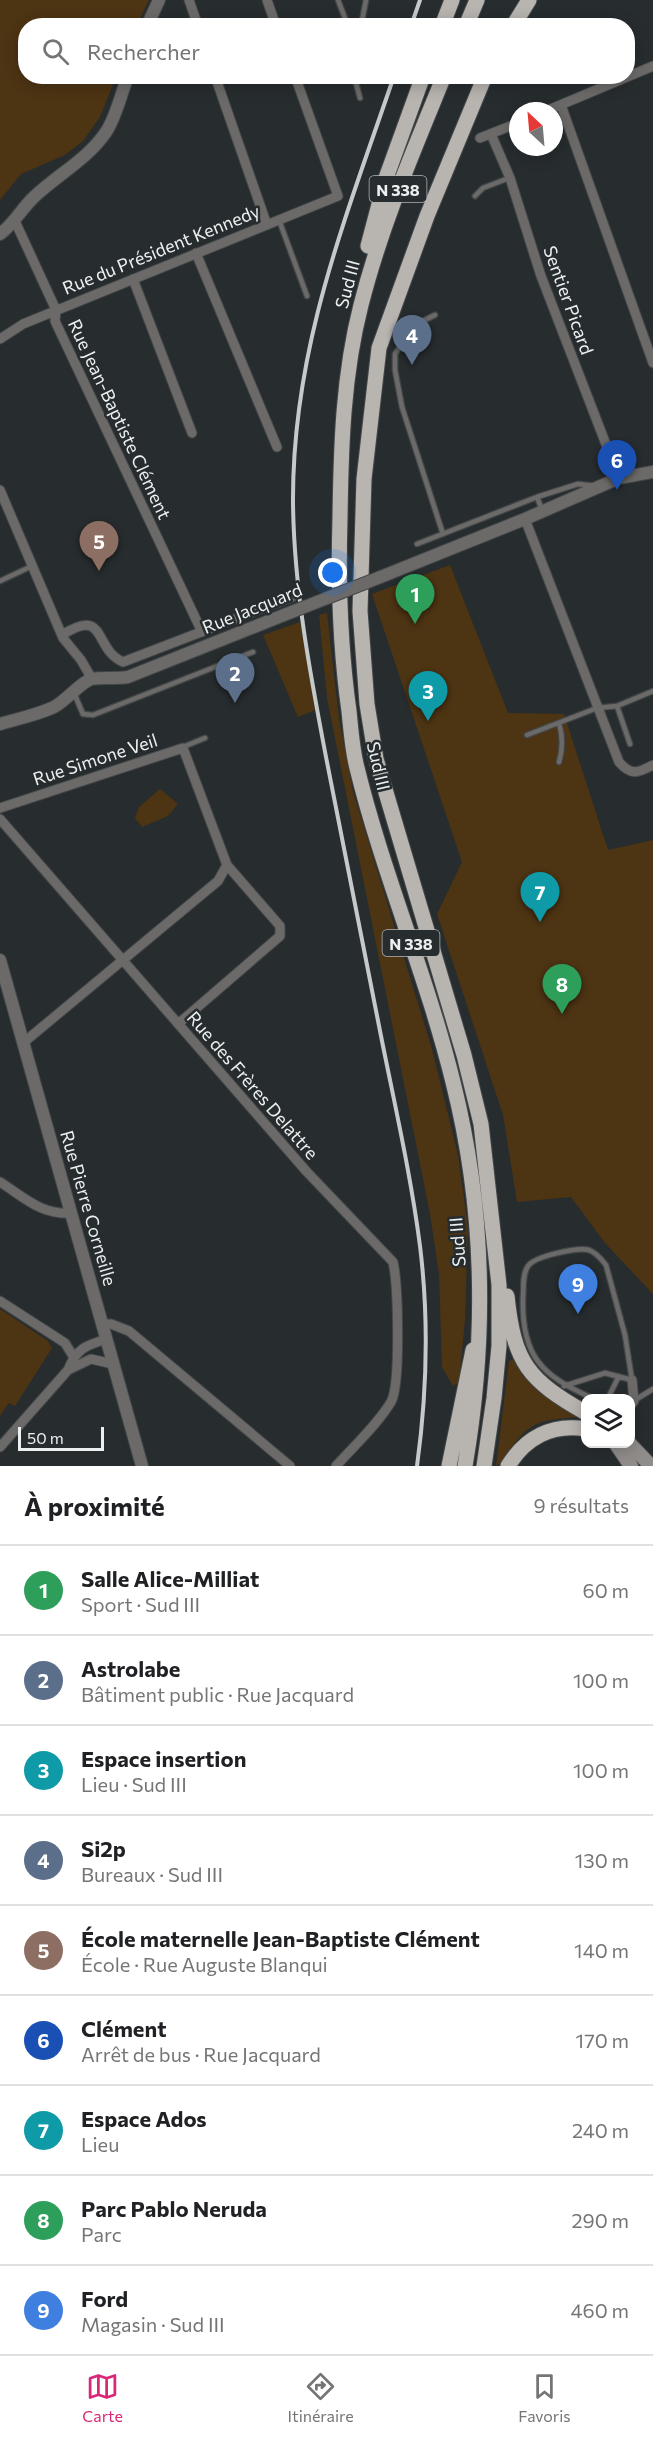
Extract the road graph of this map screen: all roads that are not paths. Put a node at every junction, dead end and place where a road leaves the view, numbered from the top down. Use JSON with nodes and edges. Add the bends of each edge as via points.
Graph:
{"nodes":[{"id":1,"x":159,"y":0,"type":"edge"},
{"id":2,"x":189,"y":0,"type":"edge"},
{"id":3,"x":267,"y":0,"type":"edge"},
{"id":4,"x":338,"y":0,"type":"edge"},
{"id":5,"x":366,"y":0,"type":"edge"},
{"id":6,"x":452,"y":0,"type":"edge"},
{"id":7,"x":477,"y":0,"type":"edge"},
{"id":8,"x":529,"y":0,"type":"edge"},
{"id":9,"x":151,"y":18,"type":"edge"},
{"id":10,"x":195,"y":18,"type":"edge"},
{"id":11,"x":273,"y":18,"type":"edge"},
{"id":12,"x":345,"y":18,"type":"edge"},
{"id":13,"x":363,"y":18,"type":"edge"},
{"id":14,"x":445,"y":18,"type":"edge"},
{"id":15,"x":469,"y":18,"type":"edge"},
{"id":16,"x":518,"y":18,"type":"edge"},
{"id":17,"x":653,"y":67,"type":"edge"},
{"id":18,"x":635,"y":74,"type":"edge"},
{"id":19,"x":125,"y":84,"type":"edge"},
{"id":20,"x":218,"y":84,"type":"edge"},
{"id":21,"x":298,"y":84,"type":"edge"},
{"id":22,"x":356,"y":84,"type":"edge"},
{"id":23,"x":420,"y":84,"type":"edge"},
{"id":24,"x":441,"y":84,"type":"edge"},
{"id":25,"x":482,"y":84,"type":"edge"},
{"id":26,"x":612,"y":84,"type":"edge"},
{"id":27,"x":360,"y":98,"type":"dead end"},
{"id":28,"x":563,"y":104,"type":"edge"},
{"id":29,"x":563,"y":111,"type":"edge"},
{"id":30,"x":509,"y":127,"type":"edge"},
{"id":31,"x":491,"y":134,"type":"junction"},
{"id":32,"x":480,"y":138,"type":"dead end"},
{"id":33,"x":510,"y":178,"type":"junction"},
{"id":34,"x":475,"y":196,"type":"dead end"},
{"id":35,"x":14,"y":219,"type":"junction"},
{"id":36,"x":279,"y":220,"type":"junction"},
{"id":37,"x":267,"y":225,"type":"junction"},
{"id":38,"x":0,"y":234,"type":"edge"},
{"id":39,"x":196,"y":253,"type":"junction"},
{"id":40,"x":133,"y":279,"type":"junction"},
{"id":41,"x":307,"y":296,"type":"dead end"},
{"id":42,"x":361,"y":305,"type":"junction"},
{"id":43,"x":56,"y":310,"type":"junction"},
{"id":44,"x":435,"y":315,"type":"dead end"},
{"id":45,"x":0,"y":339,"type":"edge"},
{"id":46,"x":653,"y":363,"type":"edge"},
{"id":47,"x":192,"y":433,"type":"dead end"},
{"id":48,"x":277,"y":447,"type":"dead end"},
{"id":49,"x":653,"y":471,"type":"edge"},
{"id":50,"x":620,"y":478,"type":"junction"},
{"id":51,"x":598,"y":487,"type":"junction"},
{"id":52,"x":0,"y":490,"type":"edge"},
{"id":53,"x":537,"y":497,"type":"junction"},
{"id":54,"x":543,"y":511,"type":"junction"},
{"id":55,"x":525,"y":519,"type":"junction"},
{"id":56,"x":443,"y":534,"type":"junction"},
{"id":57,"x":417,"y":544,"type":"dead end"},
{"id":58,"x":32,"y":566,"type":"junction"},
{"id":59,"x":0,"y":580,"type":"edge"},
{"id":60,"x":292,"y":597,"type":"dead end"},
{"id":61,"x":202,"y":632,"type":"junction"},
{"id":62,"x":62,"y":635,"type":"junction"},
{"id":63,"x":253,"y":652,"type":"dead end"},
{"id":64,"x":92,"y":679,"type":"junction"},
{"id":65,"x":653,"y":691,"type":"edge"},
{"id":66,"x":74,"y":693,"type":"junction"},
{"id":67,"x":617,"y":706,"type":"junction"},
{"id":68,"x":597,"y":708,"type":"junction"},
{"id":69,"x":559,"y":723,"type":"junction"},
{"id":70,"x":0,"y":724,"type":"edge"},
{"id":71,"x":526,"y":735,"type":"dead end"},
{"id":72,"x":205,"y":738,"type":"dead end"},
{"id":73,"x":630,"y":744,"type":"dead end"},
{"id":74,"x":183,"y":747,"type":"junction"},
{"id":75,"x":559,"y":762,"type":"dead end"},
{"id":76,"x":653,"y":765,"type":"edge"},
{"id":77,"x":0,"y":808,"type":"edge"},
{"id":78,"x":0,"y":819,"type":"edge"},
{"id":79,"x":227,"y":865,"type":"junction"},
{"id":80,"x":0,"y":960,"type":"edge"},
{"id":81,"x":122,"y":960,"type":"junction"},
{"id":82,"x":454,"y":1022,"type":"junction"},
{"id":83,"x":178,"y":1024,"type":"junction"},
{"id":84,"x":23,"y":1043,"type":"junction"},
{"id":85,"x":0,"y":1182,"type":"edge"},
{"id":86,"x":72,"y":1213,"type":"junction"},
{"id":87,"x":0,"y":1300,"type":"edge"},
{"id":88,"x":481,"y":1321,"type":"junction"},
{"id":89,"x":103,"y":1324,"type":"junction"},
{"id":90,"x":107,"y":1339,"type":"junction"},
{"id":91,"x":73,"y":1356,"type":"junction"},
{"id":92,"x":113,"y":1364,"type":"junction"},
{"id":93,"x":68,"y":1370,"type":"junction"},
{"id":94,"x":618,"y":1378,"type":"junction"},
{"id":95,"x":632,"y":1380,"type":"junction"},
{"id":96,"x":564,"y":1386,"type":"junction"},
{"id":97,"x":653,"y":1389,"type":"edge"},
{"id":98,"x":583,"y":1394,"type":"edge"},
{"id":99,"x":610,"y":1394,"type":"edge"},
{"id":100,"x":632,"y":1394,"type":"edge"},
{"id":101,"x":635,"y":1401,"type":"edge"},
{"id":102,"x":581,"y":1411,"type":"edge"},
{"id":103,"x":581,"y":1429,"type":"edge"},
{"id":104,"x":0,"y":1447,"type":"edge"},
{"id":105,"x":619,"y":1448,"type":"edge"},
{"id":106,"x":635,"y":1448,"type":"edge"},
{"id":107,"x":142,"y":1466,"type":"edge"},
{"id":108,"x":290,"y":1466,"type":"edge"},
{"id":109,"x":336,"y":1466,"type":"edge"},
{"id":110,"x":449,"y":1466,"type":"edge"},
{"id":111,"x":465,"y":1466,"type":"edge"},
{"id":112,"x":483,"y":1466,"type":"edge"},
{"id":113,"x":508,"y":1466,"type":"edge"},
{"id":114,"x":632,"y":1466,"type":"edge"},
{"id":115,"x":651,"y":1466,"type":"edge"}],
"edges":[{"from":1,"to":9,"type":"street"},
{"from":2,"to":10,"type":"street"},
{"from":3,"to":11,"type":"street"},
{"from":4,"to":12,"type":"lane"},
{"from":5,"to":13,"type":"lane"},
{"from":6,"to":14,"type":"highway"},
{"from":7,"to":15,"type":"highway"},
{"from":8,"to":16,"type":"highway"},
{"from":17,"to":18,"type":"street"},
{"from":19,"to":35,"type":"street","via":[[106,132]]},
{"from":20,"to":37,"type":"street"},
{"from":21,"to":36,"type":"street","name":"Rue du Président Kennedy","via":[[338,196]]},
{"from":22,"to":27,"type":"lane"},
{"from":23,"to":42,"type":"highway","via":[[393,157],[364,260]]},
{"from":24,"to":42,"type":"highway","name":"Sud III","number":"N 338","via":[[390,210]]},
{"from":25,"to":82,"type":"highway","name":"Sud III","number":"N 338","via":[[427,216],[379,348],[366,458],[360,611],[367,704],[376,759]]},
{"from":26,"to":28,"type":"street"},
{"from":29,"to":46,"type":"street"},
{"from":30,"to":31,"type":"street"},
{"from":31,"to":32,"type":"street"},
{"from":31,"to":33,"type":"street","name":"Sentier Picard"},
{"from":33,"to":34,"type":"lane","via":[[483,188]]},
{"from":33,"to":50,"type":"street","name":"Sentier Picard","via":[[541,276]]},
{"from":35,"to":38,"type":"street"},
{"from":35,"to":43,"type":"street","name":"Rue Jean-Baptiste Clément"},
{"from":36,"to":37,"type":"street","name":"Rue du Président Kennedy"},
{"from":36,"to":41,"type":"lane"},
{"from":37,"to":39,"type":"street","name":"Rue du Président Kennedy"},
{"from":39,"to":40,"type":"street","name":"Rue du Président Kennedy"},
{"from":39,"to":48,"type":"street"},
{"from":40,"to":43,"type":"street","name":"Rue du Président Kennedy"},
{"from":40,"to":47,"type":"street"},
{"from":42,"to":88,"type":"highway","name":"Sud III","number":"N 338","via":[[342,419],[342,658],[356,765],[453,1081],[467,1145]]},
{"from":43,"to":45,"type":"street","name":"Rue du Président Kennedy"},
{"from":43,"to":61,"type":"street","name":"Rue Jean-Baptiste Clément","via":[[55,321]]},
{"from":44,"to":56,"type":"lane","via":[[415,325],[395,354],[395,370],[402,407]]},
{"from":49,"to":50,"type":"street","name":"Rue Jacquard"},
{"from":50,"to":51,"type":"street","name":"Rue Jacquard"},
{"from":51,"to":53,"type":"lane","via":[[578,484]]},
{"from":51,"to":54,"type":"street","name":"Rue Jacquard"},
{"from":52,"to":58,"type":"street"},
{"from":53,"to":54,"type":"lane"},
{"from":53,"to":56,"type":"lane"},
{"from":54,"to":55,"type":"street","name":"Rue Jacquard"},
{"from":55,"to":64,"type":"street","name":"Rue Jacquard","bridge":true,"via":[[128,677]]},
{"from":55,"to":68,"type":"street"},
{"from":56,"to":57,"type":"lane"},
{"from":58,"to":59,"type":"lane"},
{"from":58,"to":62,"type":"street"},
{"from":60,"to":61,"type":"street"},
{"from":61,"to":62,"type":"street","via":[[123,662],[116,659],[88,624]]},
{"from":62,"to":64,"type":"street"},
{"from":63,"to":66,"type":"lane","via":[[88,716],[82,714]]},
{"from":64,"to":66,"type":"street"},
{"from":65,"to":67,"type":"lane"},
{"from":66,"to":70,"type":"street","via":[[52,708]]},
{"from":67,"to":68,"type":"lane"},
{"from":67,"to":73,"type":"lane"},
{"from":68,"to":69,"type":"lane"},
{"from":68,"to":76,"type":"street","via":[[626,771]]},
{"from":69,"to":71,"type":"lane"},
{"from":69,"to":75,"type":"lane"},
{"from":72,"to":74,"type":"lane"},
{"from":74,"to":77,"type":"street","name":"Rue Simone Veil"},
{"from":74,"to":79,"type":"street","name":"Rue Simone Veil"},
{"from":78,"to":81,"type":"street","name":"Rue des Frères Delattre"},
{"from":79,"to":81,"type":"street","via":[[218,881]]},
{"from":79,"to":83,"type":"street","via":[[280,926],[280,936]]},
{"from":80,"to":84,"type":"street","name":"Rue Pierre Corneille"},
{"from":81,"to":83,"type":"street","name":"Rue des Frères Delattre"},
{"from":81,"to":84,"type":"street"},
{"from":82,"to":102,"type":"highway","via":[[469,1054],[490,1122],[509,1313],[519,1352],[549,1392]]},
{"from":82,"to":112,"type":"highway","name":"Sud III","number":"N 338","via":[[481,1124],[499,1285],[499,1346]]},
{"from":83,"to":109,"type":"street","name":"Rue des Frères Delattre","via":[[307,1172],[393,1262],[394,1393]]},
{"from":84,"to":86,"type":"street","name":"Rue Pierre Corneille"},
{"from":85,"to":86,"type":"street","via":[[43,1210]]},
{"from":86,"to":89,"type":"street","name":"Rue Pierre Corneille"},
{"from":87,"to":91,"type":"street","via":[[65,1343]]},
{"from":88,"to":110,"type":"highway"},
{"from":88,"to":111,"type":"highway","name":"Sud III","number":"N 338","via":[[478,1378]]},
{"from":89,"to":90,"type":"street","name":"Rue Pierre Corneille"},
{"from":89,"to":108,"type":"street","via":[[129,1331]]},
{"from":90,"to":91,"type":"street"},
{"from":90,"to":92,"type":"street","name":"Rue Pierre Corneille"},
{"from":91,"to":93,"type":"street"},
{"from":92,"to":93,"type":"street","via":[[91,1359]]},
{"from":92,"to":107,"type":"street","name":"Rue Pierre Corneille"},
{"from":93,"to":104,"type":"street"},
{"from":94,"to":95,"type":"lane"},
{"from":94,"to":96,"type":"lane","via":[[605,1373]]},
{"from":94,"to":99,"type":"lane"},
{"from":95,"to":96,"type":"lane","via":[[625,1335],[606,1265],[593,1252],[579,1249],[537,1258],[524,1275],[523,1309],[531,1350],[544,1370]]},
{"from":95,"to":100,"type":"street"},
{"from":96,"to":98,"type":"lane"},
{"from":97,"to":101,"type":"lane"},
{"from":103,"to":113,"type":"highway","via":[[566,1427],[542,1433],[522,1447]]},
{"from":105,"to":114,"type":"main road"},
{"from":106,"to":115,"type":"main road"}]}
